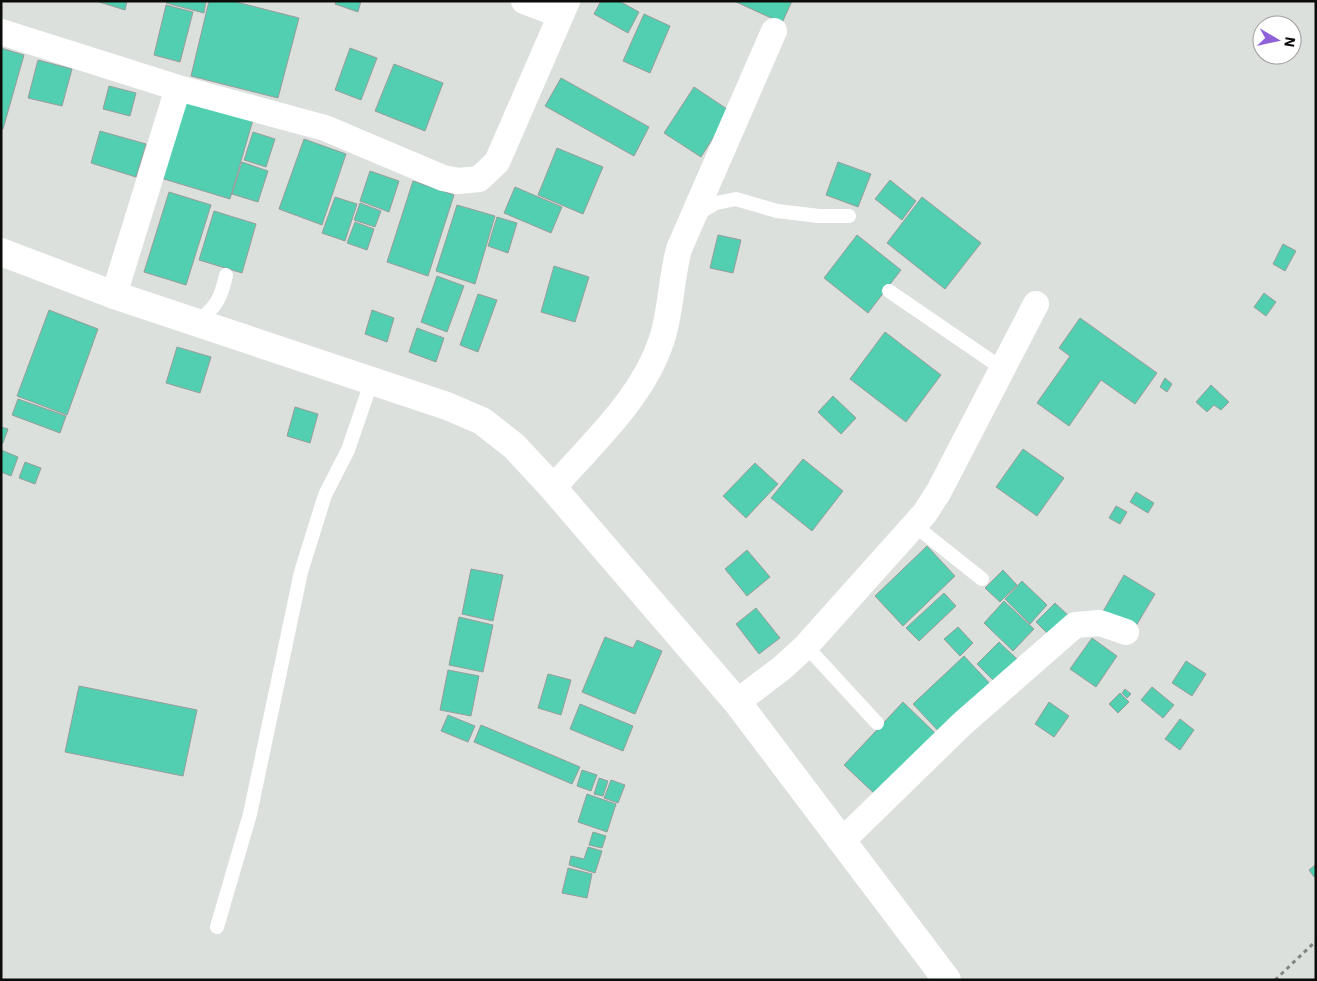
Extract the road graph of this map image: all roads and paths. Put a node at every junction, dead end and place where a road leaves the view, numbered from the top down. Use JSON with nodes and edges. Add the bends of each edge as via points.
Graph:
{"nodes":[{"id":1,"x":524,"y":1,"type":"edge"},
{"id":2,"x":564,"y":8,"type":"edge"},
{"id":3,"x":774,"y":31,"type":"dead end"},
{"id":4,"x":1,"y":32,"type":"edge"},
{"id":5,"x":178,"y":88,"type":"junction"},
{"id":6,"x":695,"y":216,"type":"junction"},
{"id":7,"x":848,"y":216,"type":"dead end"},
{"id":8,"x":1,"y":252,"type":"edge"},
{"id":9,"x":226,"y":275,"type":"dead end"},
{"id":10,"x":889,"y":291,"type":"dead end"},
{"id":11,"x":114,"y":295,"type":"junction"},
{"id":12,"x":1036,"y":304,"type":"dead end"},
{"id":13,"x":197,"y":322,"type":"junction"},
{"id":14,"x":1003,"y":369,"type":"junction"},
{"id":15,"x":372,"y":380,"type":"junction"},
{"id":16,"x":553,"y":488,"type":"junction"},
{"id":17,"x":914,"y":525,"type":"junction"},
{"id":18,"x":982,"y":579,"type":"dead end"},
{"id":19,"x":1126,"y":632,"type":"dead end"},
{"id":20,"x":806,"y":646,"type":"junction"},
{"id":21,"x":737,"y":702,"type":"junction"},
{"id":22,"x":877,"y":723,"type":"dead end"},
{"id":23,"x":843,"y":840,"type":"junction"},
{"id":24,"x":217,"y":926,"type":"dead end"},
{"id":25,"x":1316,"y":942,"type":"edge"},
{"id":26,"x":947,"y":980,"type":"edge"},
{"id":27,"x":1275,"y":980,"type":"edge"}],
"edges":[{"from":1,"to":2,"type":"street"},
{"from":2,"to":5,"type":"street","via":[[497,162],[479,179],[458,181],[443,178],[325,128]]},
{"from":3,"to":6,"type":"street"},
{"from":4,"to":5,"type":"street"},
{"from":5,"to":11,"type":"street"},
{"from":6,"to":7,"type":"lane","via":[[716,204],[736,199],[777,211]]},
{"from":6,"to":16,"type":"street","via":[[672,273],[663,337],[651,367],[632,398]]},
{"from":8,"to":11,"type":"street"},
{"from":9,"to":13,"type":"lane","via":[[222,296],[213,310]]},
{"from":10,"to":14,"type":"lane"},
{"from":11,"to":13,"type":"street"},
{"from":12,"to":14,"type":"street"},
{"from":13,"to":15,"type":"street"},
{"from":14,"to":17,"type":"street","via":[[939,491]]},
{"from":15,"to":16,"type":"street","via":[[482,421],[514,446]]},
{"from":15,"to":24,"type":"lane","via":[[348,450],[325,495],[301,572],[250,814]]},
{"from":16,"to":21,"type":"street"},
{"from":17,"to":18,"type":"lane"},
{"from":17,"to":20,"type":"street"},
{"from":19,"to":23,"type":"street","via":[[1100,623],[1075,625],[962,724]]},
{"from":20,"to":21,"type":"street"},
{"from":20,"to":22,"type":"lane"},
{"from":21,"to":23,"type":"street"},
{"from":23,"to":26,"type":"street"},
{"from":25,"to":27,"type":"path"}]}
